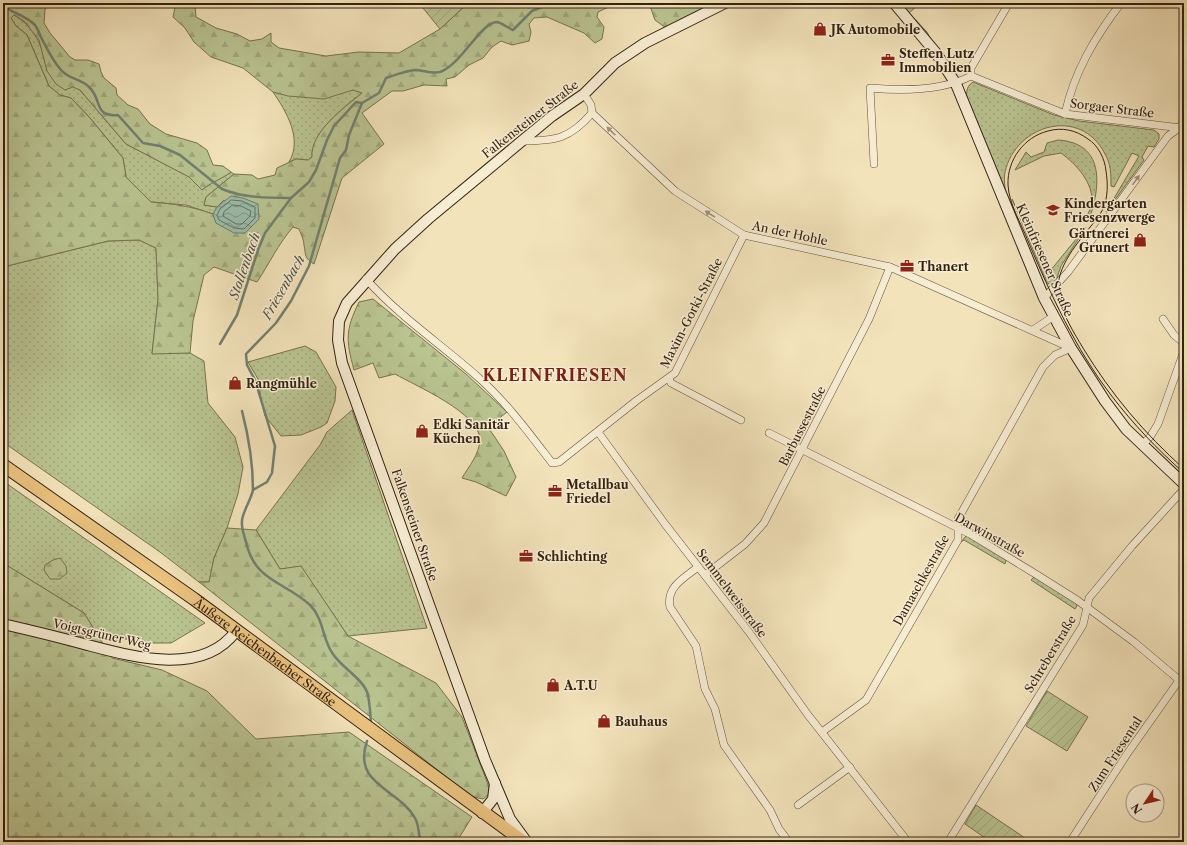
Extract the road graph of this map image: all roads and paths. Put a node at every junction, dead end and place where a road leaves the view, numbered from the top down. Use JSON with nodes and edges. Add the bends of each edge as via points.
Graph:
{"nodes":[{"id":1,"x":725,"y":3,"type":"edge"},
{"id":2,"x":894,"y":3,"type":"edge"},
{"id":3,"x":1009,"y":3,"type":"edge"},
{"id":4,"x":1121,"y":3,"type":"edge"},
{"id":5,"x":971,"y":76,"type":"junction"},
{"id":6,"x":956,"y":84,"type":"junction"},
{"id":7,"x":584,"y":94,"type":"junction"},
{"id":8,"x":592,"y":113,"type":"junction"},
{"id":9,"x":1065,"y":114,"type":"junction"},
{"id":10,"x":1184,"y":121,"type":"edge"},
{"id":11,"x":1181,"y":128,"type":"edge"},
{"id":12,"x":522,"y":141,"type":"junction"},
{"id":13,"x":874,"y":164,"type":"dead end"},
{"id":14,"x":744,"y":235,"type":"junction"},
{"id":15,"x":890,"y":267,"type":"junction"},
{"id":16,"x":366,"y":279,"type":"junction"},
{"id":17,"x":1044,"y":298,"type":"junction"},
{"id":18,"x":1054,"y":316,"type":"junction"},
{"id":19,"x":1163,"y":319,"type":"dead end"},
{"id":20,"x":1033,"y":330,"type":"junction"},
{"id":21,"x":1184,"y":343,"type":"edge"},
{"id":22,"x":1071,"y":348,"type":"junction"},
{"id":23,"x":1184,"y":351,"type":"edge"},
{"id":24,"x":669,"y":379,"type":"junction"},
{"id":25,"x":742,"y":420,"type":"dead end"},
{"id":26,"x":598,"y":432,"type":"junction"},
{"id":27,"x":769,"y":433,"type":"dead end"},
{"id":28,"x":1142,"y":445,"type":"junction"},
{"id":29,"x":803,"y":450,"type":"junction"},
{"id":30,"x":3,"y":465,"type":"edge"},
{"id":31,"x":1184,"y":484,"type":"edge"},
{"id":32,"x":1184,"y":489,"type":"edge"},
{"id":33,"x":959,"y":530,"type":"junction"},
{"id":34,"x":698,"y":567,"type":"junction"},
{"id":35,"x":705,"y":575,"type":"junction"},
{"id":36,"x":1087,"y":609,"type":"junction"},
{"id":37,"x":3,"y":624,"type":"edge"},
{"id":38,"x":236,"y":631,"type":"junction"},
{"id":39,"x":1182,"y":682,"type":"edge"},
{"id":40,"x":822,"y":732,"type":"junction"},
{"id":41,"x":850,"y":767,"type":"junction"},
{"id":42,"x":495,"y":783,"type":"junction"},
{"id":43,"x":503,"y":802,"type":"junction"},
{"id":44,"x":798,"y":805,"type":"dead end"},
{"id":45,"x":482,"y":813,"type":"junction"},
{"id":46,"x":492,"y":820,"type":"junction"},
{"id":47,"x":904,"y":841,"type":"edge"},
{"id":48,"x":524,"y":842,"type":"edge"},
{"id":49,"x":527,"y":842,"type":"edge"},
{"id":50,"x":789,"y":842,"type":"edge"},
{"id":51,"x":948,"y":842,"type":"edge"},
{"id":52,"x":1070,"y":842,"type":"edge"}],
"edges":[{"from":1,"to":7,"type":"main road","name":"Falkensteiner Straße","via":[[632,51],[615,63]]},
{"from":2,"to":6,"type":"main road","name":"Kleinfriesener Straße","via":[[936,52]]},
{"from":3,"to":5,"type":"street","via":[[971,68]]},
{"from":4,"to":9,"type":"street","via":[[1091,46],[1079,71]]},
{"from":5,"to":6,"type":"street"},
{"from":5,"to":9,"type":"street","name":"Sorgaer Straße"},
{"from":6,"to":13,"type":"street","via":[[900,89],[870,88]]},
{"from":6,"to":17,"type":"main road","name":"Kleinfriesener Straße"},
{"from":7,"to":8,"type":"street","name":"An der Hohle"},
{"from":7,"to":12,"type":"main road","name":"Falkensteiner Straße"},
{"from":8,"to":12,"type":"street","via":[[573,132],[558,139]]},
{"from":14,"to":8,"type":"street","name":"An der Hohle","one_way":true,"via":[[674,191]]},
{"from":9,"to":11,"type":"street","name":"Sorgaer Straße"},
{"from":10,"to":11,"type":"street"},
{"from":17,"to":11,"type":"street","one_way":true,"via":[[1068,272],[1168,136]]},
{"from":12,"to":16,"type":"main road","name":"Falkensteiner Straße","via":[[428,219]]},
{"from":14,"to":15,"type":"street","name":"An der Hohle"},
{"from":14,"to":24,"type":"street","name":"Maxim-Gorki-Straße","via":[[675,373]]},
{"from":15,"to":20,"type":"street","name":"An der Hohle"},
{"from":15,"to":29,"type":"street","name":"Barbussestraße","via":[[869,319]]},
{"from":16,"to":26,"type":"street","name":"Maxim-Gorki-Straße","via":[[398,313],[479,378],[519,419],[552,463],[559,462]]},
{"from":16,"to":42,"type":"main road","name":"Falkensteiner Straße","via":[[346,303],[339,321],[338,340],[342,362],[432,616]]},
{"from":17,"to":18,"type":"main road","name":"Kleinfriesener Straße"},
{"from":18,"to":20,"type":"street"},
{"from":18,"to":22,"type":"main road","name":"Kleinfriesener Straße"},
{"from":19,"to":21,"type":"street","via":[[1174,335]]},
{"from":20,"to":22,"type":"street","name":"An der Hohle"},
{"from":22,"to":28,"type":"main road","name":"Kleinfriesener Straße","via":[[1105,401]]},
{"from":22,"to":33,"type":"street","name":"Damaschkestraße","via":[[1055,355],[1043,367],[958,519]]},
{"from":23,"to":28,"type":"street","via":[[1158,424]]},
{"from":24,"to":25,"type":"street","via":[[670,383]]},
{"from":24,"to":26,"type":"street","name":"Maxim-Gorki-Straße","via":[[636,401]]},
{"from":26,"to":34,"type":"street","name":"Semmelweisstraße"},
{"from":27,"to":29,"type":"street","name":"Darwinstraße"},
{"from":28,"to":31,"type":"main road","name":"Kleinfriesener Straße"},
{"from":29,"to":33,"type":"street","name":"Darwinstraße"},
{"from":29,"to":35,"type":"street","name":"Barbussestraße","via":[[760,530]]},
{"from":30,"to":38,"type":"main road","name":"Äußere Reichenbacher Straße","via":[[123,548]]},
{"from":32,"to":36,"type":"street","name":"Schreberstraße","via":[[1089,598]]},
{"from":33,"to":36,"type":"street","name":"Darwinstraße","via":[[1034,572]]},
{"from":33,"to":40,"type":"street","name":"Damaschkestraße","via":[[958,540],[866,700]]},
{"from":34,"to":35,"type":"street","name":"Semmelweisstraße"},
{"from":34,"to":50,"type":"street","via":[[679,581],[671,591],[670,608],[696,646],[705,689],[715,709],[724,745],[770,810]]},
{"from":35,"to":40,"type":"street","name":"Semmelweisstraße"},
{"from":36,"to":39,"type":"street","name":"Darwinstraße","via":[[1134,642]]},
{"from":36,"to":51,"type":"street","name":"Schreberstraße","via":[[1083,625]]},
{"from":37,"to":38,"type":"main road","name":"Voigtsgrüner Weg","via":[[133,656],[163,660],[203,654],[230,640]]},
{"from":38,"to":45,"type":"main road","name":"Äußere Reichenbacher Straße"},
{"from":39,"to":52,"type":"street","name":"Zum Friesental","via":[[1127,754]]},
{"from":40,"to":41,"type":"street","name":"Semmelweisstraße"},
{"from":41,"to":44,"type":"street"},
{"from":41,"to":47,"type":"street","name":"Semmelweisstraße"},
{"from":42,"to":43,"type":"main road","name":"Falkensteiner Straße"},
{"from":42,"to":45,"type":"main road","via":[[493,799]]},
{"from":43,"to":46,"type":"main road"},
{"from":43,"to":49,"type":"main road","name":"Falkensteiner Straße","via":[[510,819]]},
{"from":45,"to":46,"type":"main road","name":"Äußere Reichenbacher Straße"},
{"from":46,"to":48,"type":"main road","name":"Äußere Reichenbacher Straße"}]}
